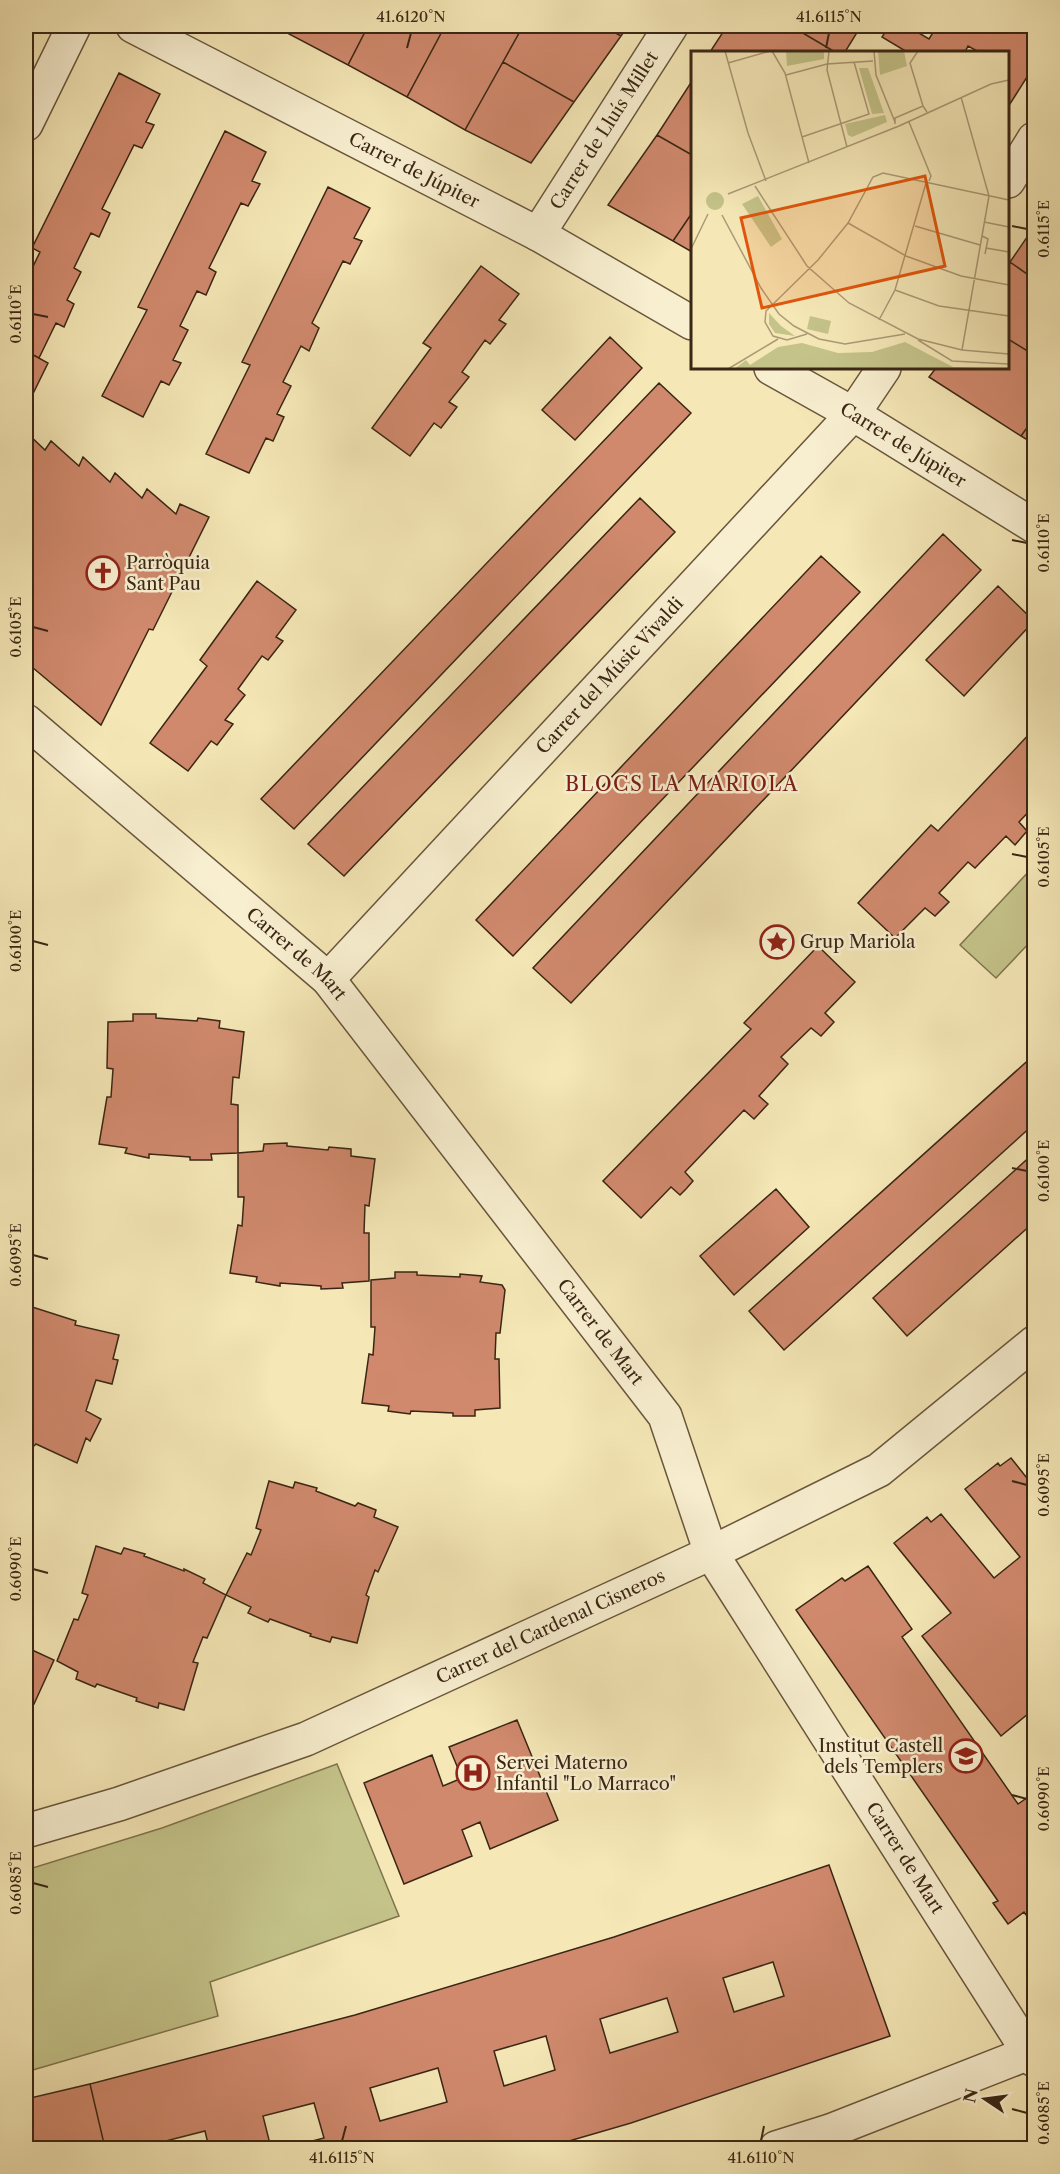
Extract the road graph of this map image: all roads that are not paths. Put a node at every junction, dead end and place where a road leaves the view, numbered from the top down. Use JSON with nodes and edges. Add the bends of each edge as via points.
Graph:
{"nodes":[{"id":1,"x":74,"y":26,"type":"edge"},
{"id":2,"x":133,"y":26,"type":"edge"},
{"id":3,"x":670,"y":26,"type":"edge"},
{"id":4,"x":26,"y":124,"type":"edge"},
{"id":5,"x":1035,"y":139,"type":"edge"},
{"id":6,"x":1009,"y":179,"type":"edge"},
{"id":7,"x":537,"y":234,"type":"junction"},
{"id":8,"x":691,"y":322,"type":"edge"},
{"id":9,"x":773,"y":369,"type":"edge"},
{"id":10,"x":883,"y":369,"type":"edge"},
{"id":11,"x":853,"y":414,"type":"junction"},
{"id":12,"x":1035,"y":526,"type":"edge"},
{"id":13,"x":26,"y":720,"type":"edge"},
{"id":14,"x":328,"y":979,"type":"junction"},
{"id":15,"x":1035,"y":1343,"type":"edge"},
{"id":16,"x":711,"y":1553,"type":"junction"},
{"id":17,"x":26,"y":1832,"type":"edge"},
{"id":18,"x":1033,"y":2055,"type":"edge"},
{"id":19,"x":776,"y":2148,"type":"edge"}],
"edges":[{"from":1,"to":4,"type":"street"},
{"from":2,"to":7,"type":"street","name":"Carrer de Júpiter"},
{"from":3,"to":7,"type":"street","name":"Carrer de Lluís Millet"},
{"from":5,"to":6,"type":"street"},
{"from":7,"to":8,"type":"street","name":"Carrer de Júpiter"},
{"from":9,"to":11,"type":"street","name":"Carrer de Júpiter"},
{"from":10,"to":11,"type":"street","name":"Carrer del Músic Vivaldi"},
{"from":11,"to":12,"type":"street","name":"Carrer de Júpiter"},
{"from":11,"to":14,"type":"street","name":"Carrer del Músic Vivaldi"},
{"from":13,"to":14,"type":"street","name":"Carrer de Mart"},
{"from":14,"to":16,"type":"street","name":"Carrer de Mart","via":[[664,1416]]},
{"from":15,"to":16,"type":"street","name":"Carrer del Cardenal Cisneros","via":[[879,1470]]},
{"from":16,"to":17,"type":"street","name":"Carrer del Cardenal Cisneros","via":[[306,1739]]},
{"from":16,"to":18,"type":"street","name":"Carrer de Mart"},
{"from":18,"to":19,"type":"street"}]}
